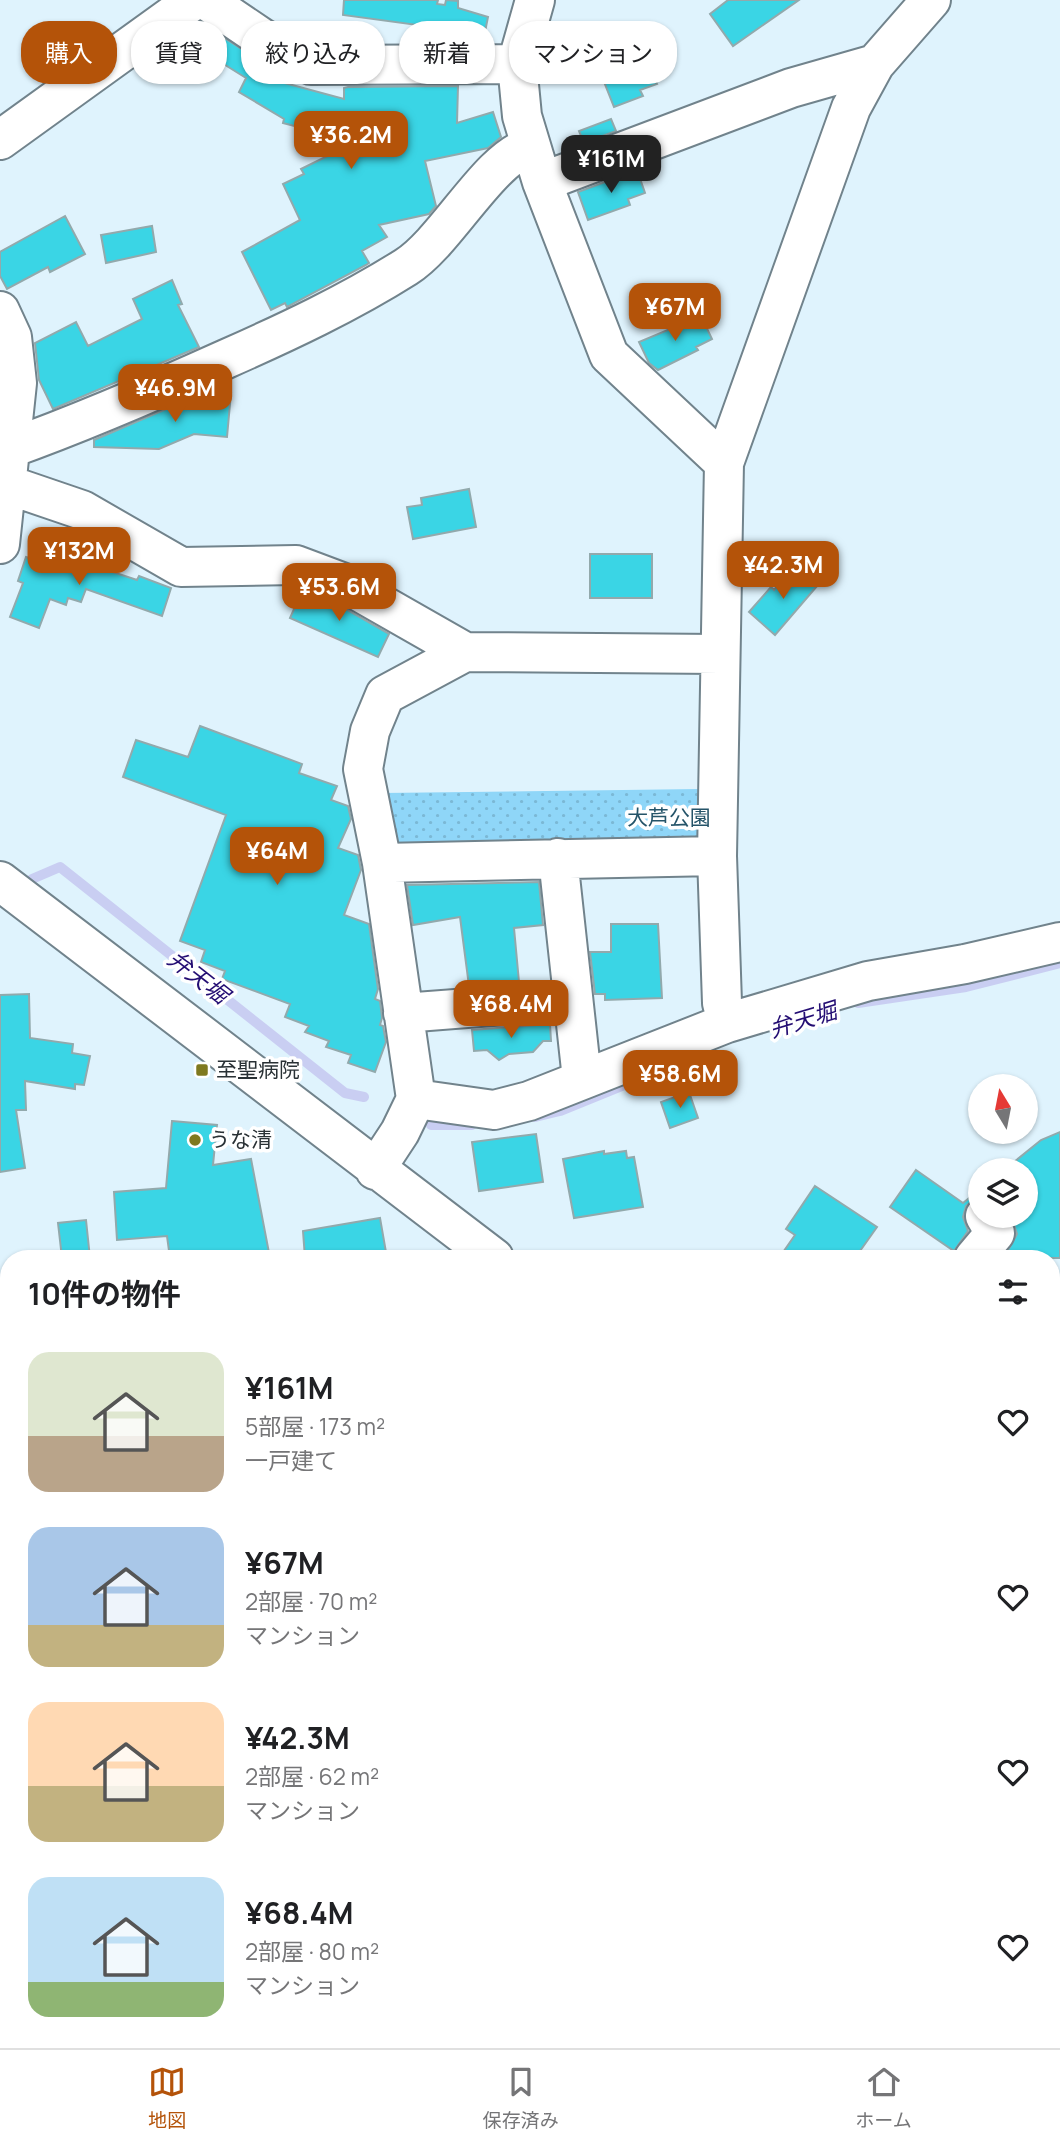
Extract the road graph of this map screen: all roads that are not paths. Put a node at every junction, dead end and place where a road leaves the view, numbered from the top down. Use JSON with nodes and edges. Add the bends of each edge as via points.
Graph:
{"nodes":[{"id":1,"x":194,"y":0,"type":"edge"},
{"id":2,"x":206,"y":0,"type":"edge"},
{"id":3,"x":535,"y":0,"type":"edge"},
{"id":4,"x":931,"y":0,"type":"edge"},
{"id":5,"x":529,"y":21,"type":"edge"},
{"id":6,"x":509,"y":64,"type":"edge"},
{"id":7,"x":875,"y":64,"type":"junction"},
{"id":8,"x":519,"y":84,"type":"edge"},
{"id":9,"x":0,"y":140,"type":"edge"},
{"id":10,"x":536,"y":165,"type":"junction"},
{"id":11,"x":0,"y":311,"type":"edge"},
{"id":12,"x":724,"y":463,"type":"junction"},
{"id":13,"x":6,"y":471,"type":"edge"},
{"id":14,"x":0,"y":544,"type":"edge"},
{"id":15,"x":465,"y":652,"type":"junction"},
{"id":16,"x":719,"y":654,"type":"junction"},
{"id":17,"x":717,"y":856,"type":"junction"},
{"id":18,"x":558,"y":858,"type":"junction"},
{"id":19,"x":382,"y":863,"type":"junction"},
{"id":20,"x":0,"y":881,"type":"edge"},
{"id":21,"x":1060,"y":942,"type":"edge"},
{"id":22,"x":572,"y":1000,"type":"junction"},
{"id":23,"x":404,"y":1013,"type":"junction"},
{"id":24,"x":727,"y":1023,"type":"junction"},
{"id":25,"x":582,"y":1079,"type":"junction"},
{"id":26,"x":416,"y":1098,"type":"junction"},
{"id":27,"x":375,"y":1170,"type":"junction"},
{"id":28,"x":992,"y":1228,"type":"edge"},
{"id":29,"x":473,"y":1250,"type":"edge"},
{"id":30,"x":981,"y":1250,"type":"edge"}],
"edges":[{"from":1,"to":9,"type":"street"},
{"from":2,"to":6,"type":"street","via":[[311,65]]},
{"from":3,"to":5,"type":"street"},
{"from":4,"to":7,"type":"street"},
{"from":7,"to":10,"type":"street"},
{"from":7,"to":12,"type":"street","via":[[851,108]]},
{"from":8,"to":10,"type":"street","via":[[522,116]]},
{"from":10,"to":12,"type":"street","via":[[609,355]]},
{"from":10,"to":13,"type":"street","via":[[519,150],[469,200],[427,253],[405,268],[286,332],[97,418]]},
{"from":11,"to":13,"type":"street","via":[[12,337],[17,383]]},
{"from":12,"to":16,"type":"street"},
{"from":13,"to":14,"type":"street"},
{"from":13,"to":15,"type":"street","via":[[181,567],[296,565],[344,583]]},
{"from":15,"to":16,"type":"street"},
{"from":15,"to":19,"type":"street","via":[[384,695],[370,731],[363,769]]},
{"from":16,"to":17,"type":"street"},
{"from":17,"to":18,"type":"street"},
{"from":17,"to":24,"type":"street","via":[[722,1003]]},
{"from":18,"to":19,"type":"street"},
{"from":18,"to":22,"type":"street"},
{"from":19,"to":23,"type":"street"},
{"from":20,"to":27,"type":"street"},
{"from":21,"to":24,"type":"street","via":[[868,981]]},
{"from":22,"to":23,"type":"street"},
{"from":22,"to":25,"type":"street"},
{"from":23,"to":26,"type":"street"},
{"from":24,"to":25,"type":"street"},
{"from":25,"to":26,"type":"street","via":[[494,1110]]},
{"from":26,"to":27,"type":"street"},
{"from":27,"to":29,"type":"street"},
{"from":28,"to":30,"type":"street","via":[[995,1233]]}]}
